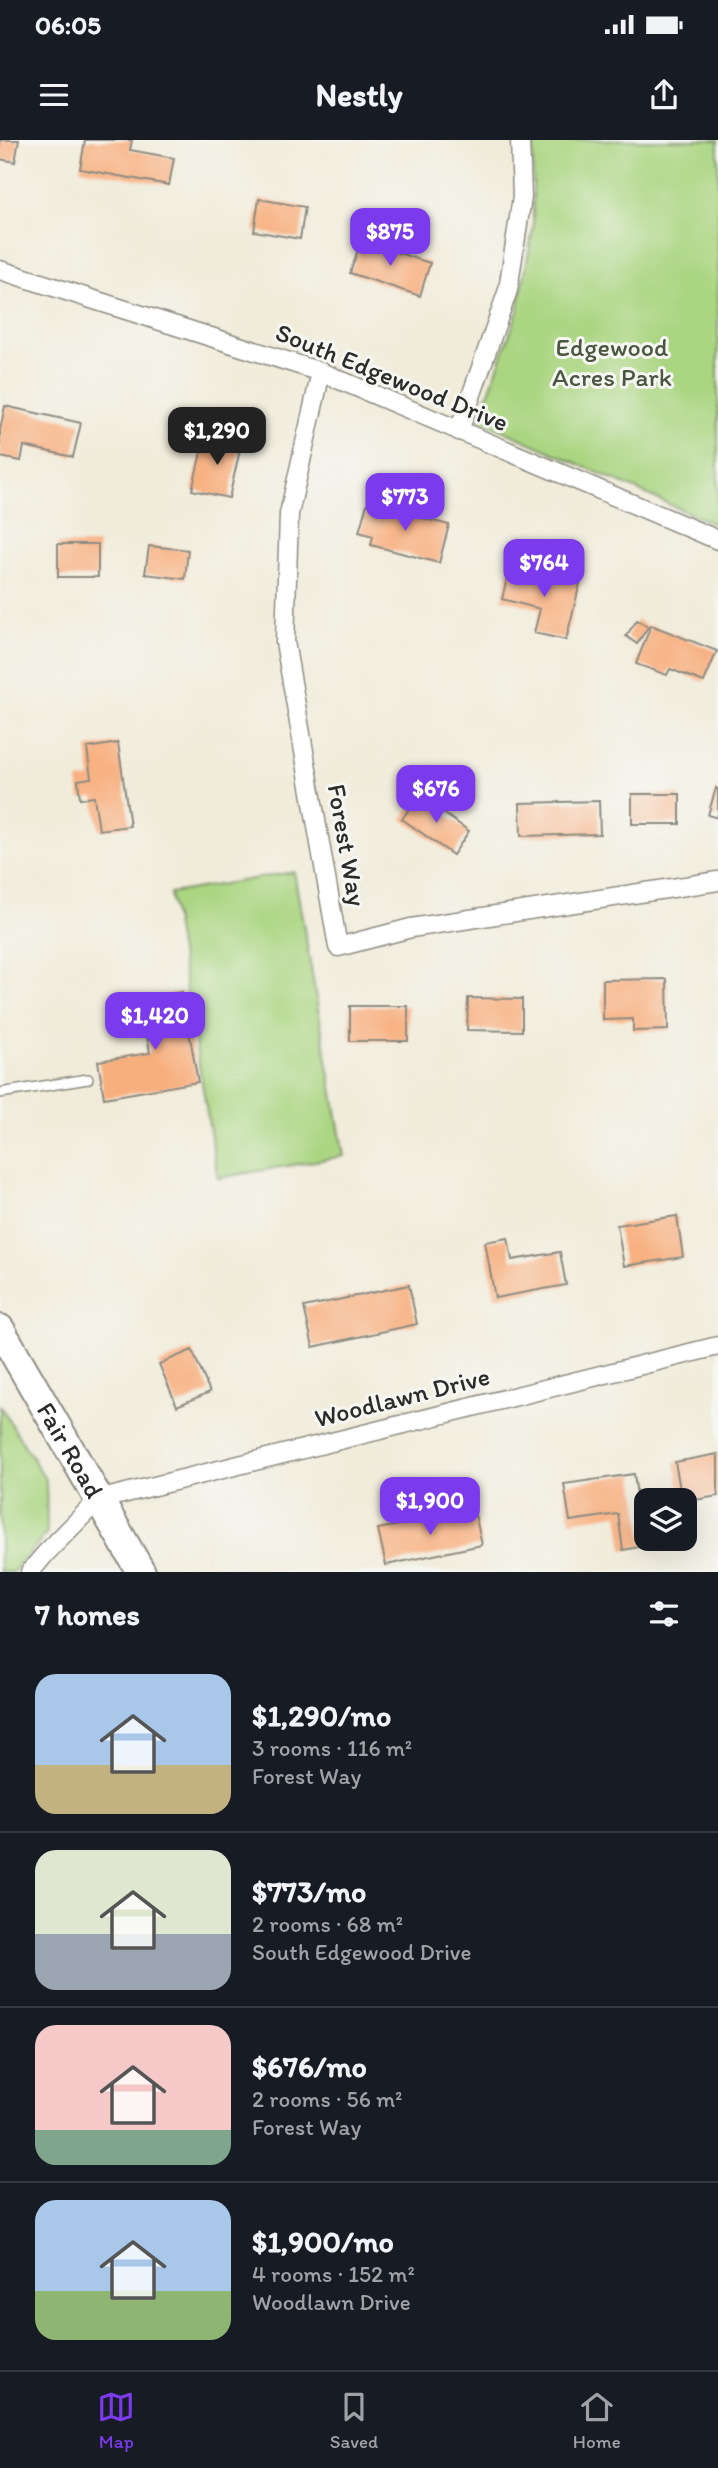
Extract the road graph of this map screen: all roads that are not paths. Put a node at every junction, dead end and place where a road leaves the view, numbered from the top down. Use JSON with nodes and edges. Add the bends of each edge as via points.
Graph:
{"nodes":[{"id":1,"x":520,"y":140,"type":"edge"},
{"id":2,"x":0,"y":270,"type":"edge"},
{"id":3,"x":321,"y":372,"type":"junction"},
{"id":4,"x":460,"y":431,"type":"junction"},
{"id":5,"x":718,"y":540,"type":"edge"},
{"id":6,"x":718,"y":881,"type":"edge"},
{"id":7,"x":88,"y":1079,"type":"dead end"},
{"id":8,"x":0,"y":1093,"type":"edge"},
{"id":9,"x":0,"y":1329,"type":"edge"},
{"id":10,"x":718,"y":1346,"type":"edge"},
{"id":11,"x":98,"y":1500,"type":"junction"},
{"id":12,"x":30,"y":1572,"type":"edge"},
{"id":13,"x":141,"y":1572,"type":"edge"}],
"edges":[{"from":1,"to":4,"type":"street","via":[[522,197],[508,290]]},
{"from":2,"to":3,"type":"street","name":"South Edgewood Drive"},
{"from":3,"to":4,"type":"street","name":"South Edgewood Drive"},
{"from":3,"to":6,"type":"street","name":"Forest Way","via":[[289,514],[285,642],[338,947],[411,928]]},
{"from":4,"to":5,"type":"street","name":"South Edgewood Drive"},
{"from":7,"to":8,"type":"lane"},
{"from":9,"to":11,"type":"main road","name":"Fair Road"},
{"from":10,"to":11,"type":"street","name":"Woodlawn Drive"},
{"from":11,"to":12,"type":"street"},
{"from":11,"to":13,"type":"main road","name":"Fair Road"}]}
